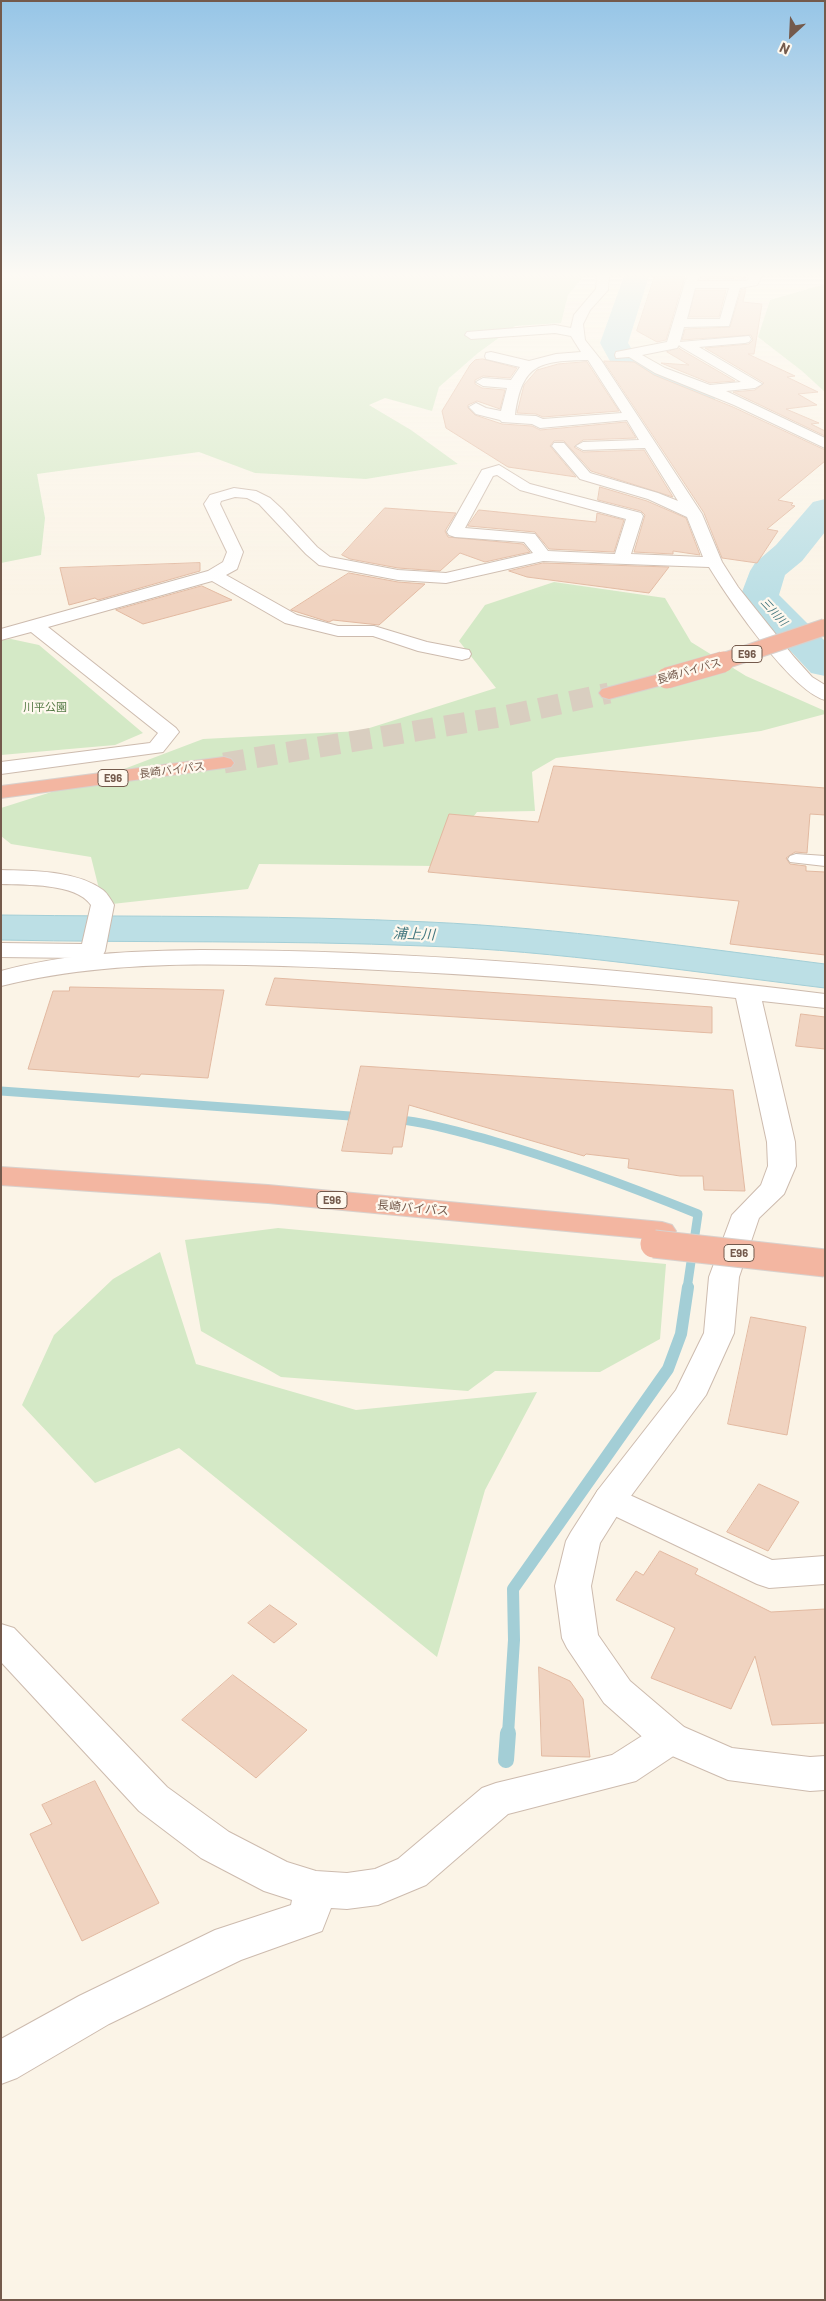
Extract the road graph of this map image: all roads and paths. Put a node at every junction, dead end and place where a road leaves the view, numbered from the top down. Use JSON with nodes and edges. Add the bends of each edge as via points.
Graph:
{"nodes":[{"id":1,"x":504,"y":383,"type":"edge"},
{"id":2,"x":609,"y":383,"type":"edge"},
{"id":3,"x":691,"y":383,"type":"edge"},
{"id":4,"x":754,"y":383,"type":"edge"},
{"id":5,"x":514,"y":384,"type":"joint"},
{"id":6,"x":709,"y":389,"type":"junction"},
{"id":7,"x":476,"y":407,"type":"dead end"},
{"id":8,"x":630,"y":416,"type":"junction"},
{"id":9,"x":507,"y":421,"type":"junction"},
{"id":10,"x":648,"y":444,"type":"junction"},
{"id":11,"x":825,"y":444,"type":"edge"},
{"id":12,"x":559,"y":446,"type":"dead end"},
{"id":13,"x":583,"y":446,"type":"dead end"},
{"id":14,"x":694,"y":514,"type":"junction"},
{"id":15,"x":543,"y":556,"type":"junction"},
{"id":16,"x":621,"y":560,"type":"junction"},
{"id":17,"x":714,"y":562,"type":"junction"},
{"id":18,"x":214,"y":575,"type":"junction"},
{"id":19,"x":35,"y":626,"type":"junction"},
{"id":20,"x":825,"y":627,"type":"edge"},
{"id":21,"x":1,"y":635,"type":"edge"},
{"id":22,"x":462,"y":654,"type":"dead end"},
{"id":23,"x":610,"y":693,"type":"tunnel mouth"},
{"id":24,"x":825,"y":694,"type":"edge"},
{"id":25,"x":224,"y":763,"type":"tunnel mouth"},
{"id":26,"x":1,"y":768,"type":"edge"},
{"id":27,"x":1,"y":792,"type":"edge"},
{"id":28,"x":796,"y":859,"type":"dead end"},
{"id":29,"x":825,"y":861,"type":"edge"},
{"id":30,"x":1,"y":877,"type":"edge"},
{"id":31,"x":1,"y":950,"type":"edge"},
{"id":32,"x":91,"y":957,"type":"junction"},
{"id":33,"x":1,"y":979,"type":"edge"},
{"id":34,"x":747,"y":991,"type":"junction"},
{"id":35,"x":825,"y":1001,"type":"edge"},
{"id":36,"x":1,"y":1176,"type":"edge"},
{"id":37,"x":1,"y":1191,"type":"edge"},
{"id":38,"x":658,"y":1237,"type":"junction"},
{"id":39,"x":825,"y":1248,"type":"edge"},
{"id":40,"x":825,"y":1263,"type":"edge"},
{"id":41,"x":610,"y":1498,"type":"junction"},
{"id":42,"x":825,"y":1570,"type":"edge"},
{"id":43,"x":1,"y":1638,"type":"edge"},
{"id":44,"x":670,"y":1738,"type":"junction"},
{"id":45,"x":825,"y":1773,"type":"edge"},
{"id":46,"x":316,"y":1889,"type":"junction"},
{"id":47,"x":1,"y":2063,"type":"edge"}],
"edges":[{"from":1,"to":5,"type":"street"},
{"from":2,"to":8,"type":"street"},
{"from":3,"to":6,"type":"street"},
{"from":4,"to":6,"type":"street"},
{"from":5,"to":9,"type":"street","via":[[509,394]]},
{"from":6,"to":11,"type":"street"},
{"from":7,"to":9,"type":"street"},
{"from":8,"to":9,"type":"street","via":[[540,424],[534,414]]},
{"from":8,"to":10,"type":"street"},
{"from":10,"to":13,"type":"street"},
{"from":10,"to":14,"type":"street"},
{"from":12,"to":14,"type":"street","via":[[585,476],[652,496]]},
{"from":14,"to":17,"type":"street"},
{"from":15,"to":16,"type":"street"},
{"from":15,"to":16,"type":"street","via":[[530,537],[455,532],[487,473],[499,470],[525,487],[635,516]]},
{"from":15,"to":18,"type":"street","via":[[446,578],[398,575],[342,565],[315,555],[266,500],[243,492],[223,495],[212,504],[235,552],[231,565]]},
{"from":16,"to":17,"type":"street"},
{"from":17,"to":24,"type":"street","via":[[787,661],[805,681]]},
{"from":18,"to":19,"type":"street"},
{"from":18,"to":22,"type":"street","via":[[292,619],[338,631],[374,631],[424,647]]},
{"from":19,"to":21,"type":"street"},
{"from":19,"to":26,"type":"street","via":[[169,732],[156,748]]},
{"from":20,"to":23,"type":"highway","name":"長崎バイパス","number":"E96","bridge":true,"via":[[748,654]]},
{"from":25,"to":27,"type":"highway","name":"長崎バイパス","number":"E96"},
{"from":28,"to":29,"type":"lane"},
{"from":30,"to":32,"type":"street","via":[[76,885],[101,900],[103,904]]},
{"from":31,"to":32,"type":"street"},
{"from":32,"to":33,"type":"street"},
{"from":32,"to":34,"type":"street","via":[[271,958],[494,970]]},
{"from":34,"to":35,"type":"street"},
{"from":34,"to":41,"type":"street","via":[[781,1142],[782,1166],[774,1188],[746,1215],[724,1277],[719,1333],[690,1395]]},
{"from":36,"to":38,"type":"highway","name":"長崎バイパス","number":"E96","via":[[268,1194]]},
{"from":37,"to":38,"type":"highway","name":"長崎バイパス","number":"E96"},
{"from":38,"to":39,"type":"highway","name":"長崎バイパス","number":"E96"},
{"from":38,"to":40,"type":"highway","name":"長崎バイパス","number":"E96","bridge":true},
{"from":41,"to":42,"type":"street","via":[[769,1574]]},
{"from":41,"to":44,"type":"street","via":[[583,1541],[573,1586],[580,1638],[617,1692]]},
{"from":43,"to":46,"type":"street","via":[[152,1799],[215,1845],[278,1878]]},
{"from":44,"to":45,"type":"street","via":[[728,1764]]},
{"from":44,"to":46,"type":"street","via":[[622,1769],[496,1800],[412,1872],[378,1887],[347,1891]]},
{"from":46,"to":47,"type":"street","via":[[307,1918],[230,1944],[94,2010]]}]}
